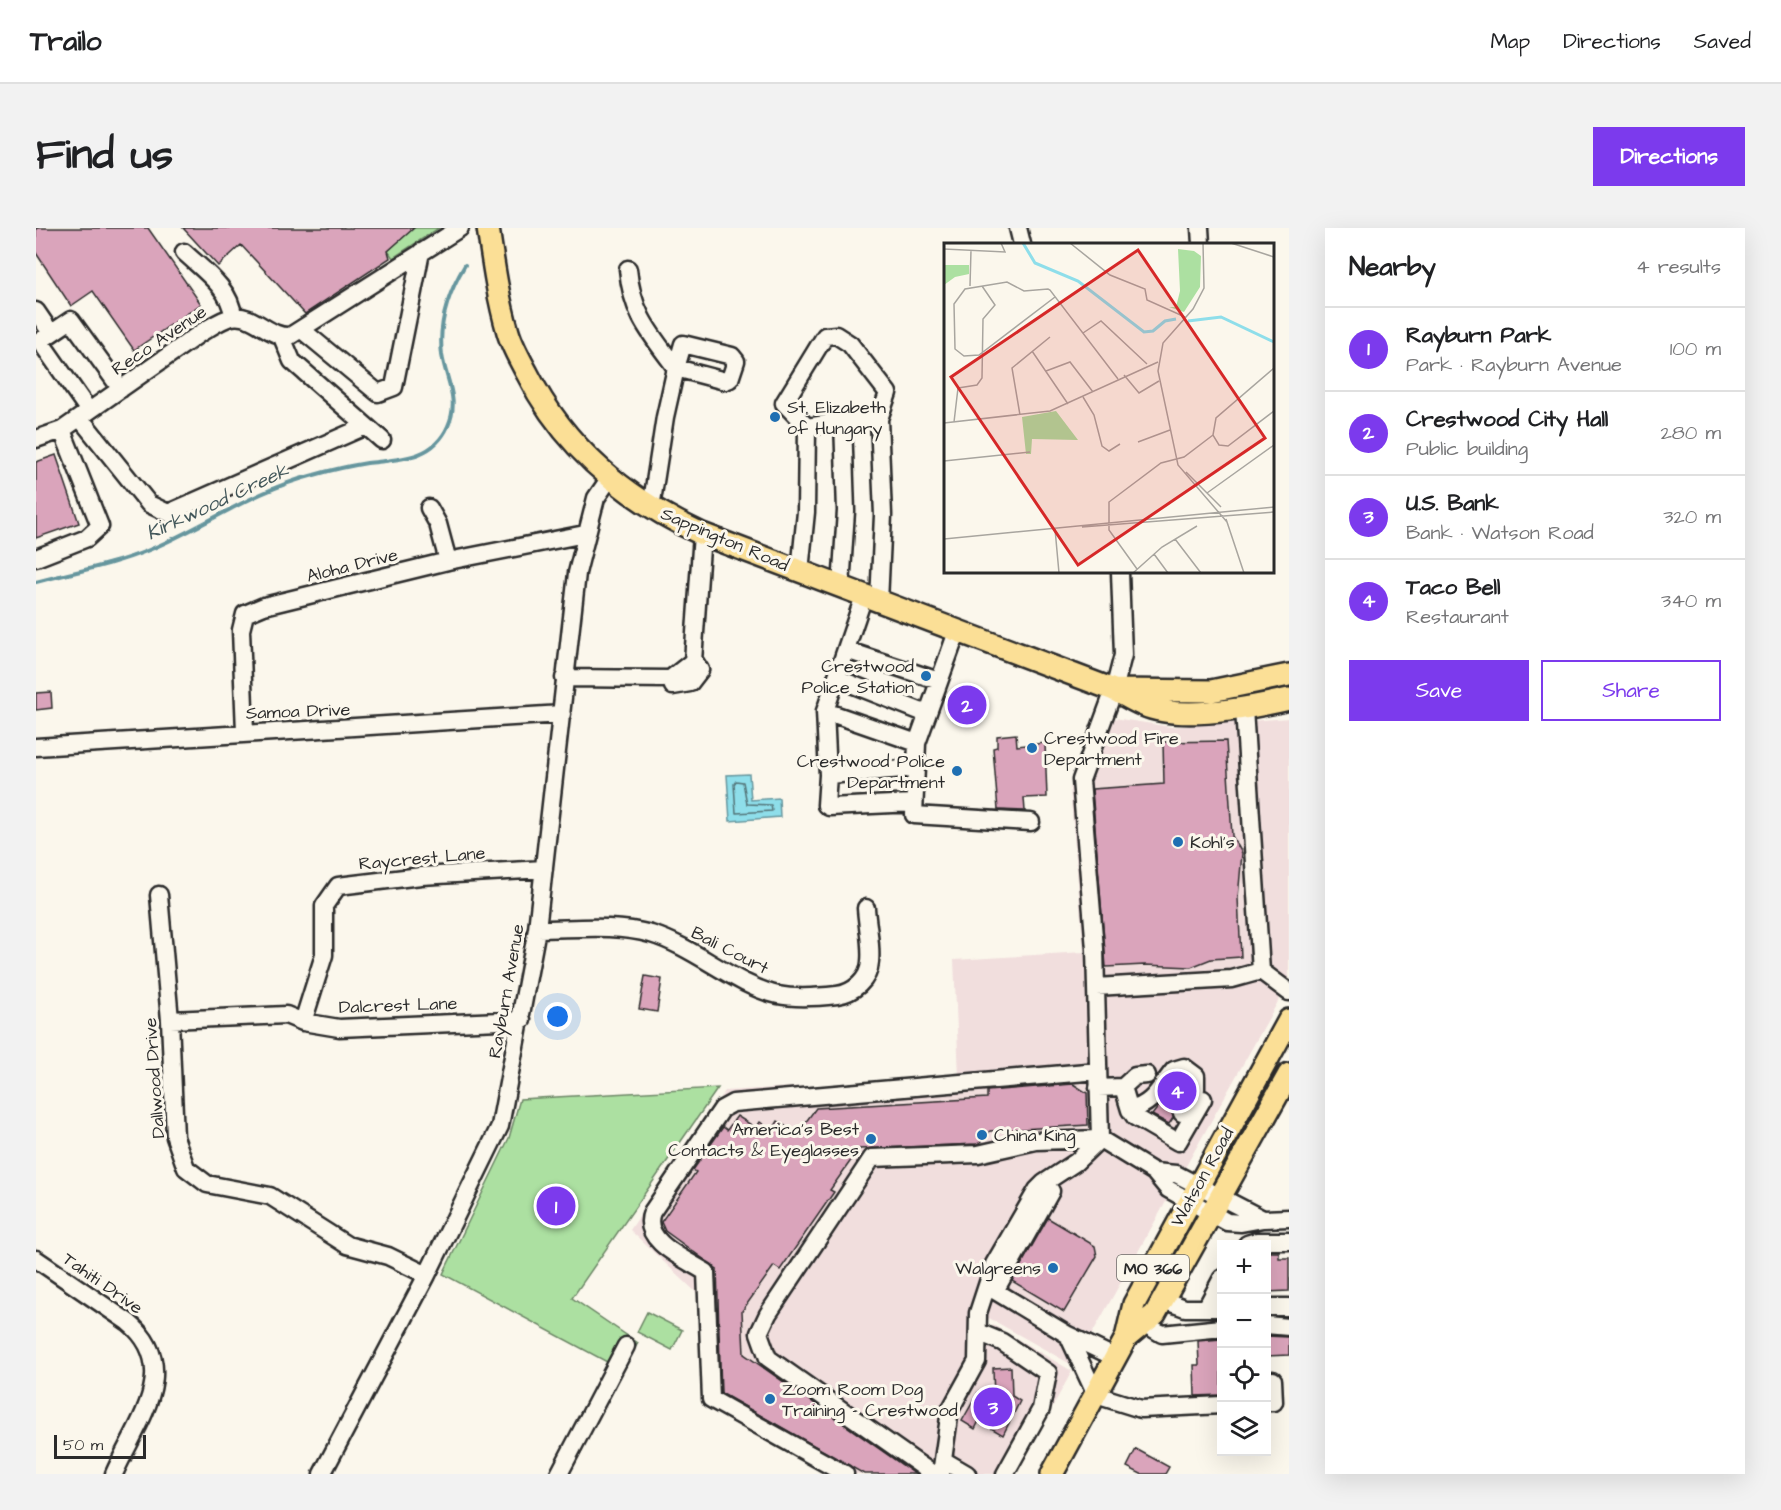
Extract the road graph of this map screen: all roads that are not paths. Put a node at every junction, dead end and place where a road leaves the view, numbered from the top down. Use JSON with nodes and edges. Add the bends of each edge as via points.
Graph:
{"nodes":[{"id":1,"x":459,"y":228,"type":"edge"},
{"id":2,"x":489,"y":228,"type":"edge"},
{"id":3,"x":1018,"y":228,"type":"edge"},
{"id":4,"x":1200,"y":228,"type":"edge"},
{"id":5,"x":1022,"y":243,"type":"edge"},
{"id":6,"x":1201,"y":243,"type":"edge"},
{"id":7,"x":184,"y":252,"type":"dead end"},
{"id":8,"x":421,"y":252,"type":"junction"},
{"id":9,"x":628,"y":269,"type":"dead end"},
{"id":10,"x":36,"y":311,"type":"edge"},
{"id":11,"x":233,"y":316,"type":"junction"},
{"id":12,"x":302,"y":330,"type":"junction"},
{"id":13,"x":51,"y":333,"type":"junction"},
{"id":14,"x":282,"y":337,"type":"junction"},
{"id":15,"x":121,"y":389,"type":"junction"},
{"id":16,"x":84,"y":414,"type":"junction"},
{"id":17,"x":879,"y":419,"type":"junction"},
{"id":18,"x":843,"y":421,"type":"junction"},
{"id":19,"x":366,"y":426,"type":"junction"},
{"id":20,"x":807,"y":427,"type":"junction"},
{"id":21,"x":62,"y":430,"type":"junction"},
{"id":22,"x":36,"y":439,"type":"edge"},
{"id":23,"x":382,"y":440,"type":"dead end"},
{"id":24,"x":609,"y":479,"type":"junction"},
{"id":25,"x":429,"y":508,"type":"dead end"},
{"id":26,"x":651,"y":508,"type":"junction"},
{"id":27,"x":585,"y":534,"type":"junction"},
{"id":28,"x":702,"y":534,"type":"junction"},
{"id":29,"x":36,"y":558,"type":"edge"},
{"id":30,"x":448,"y":561,"type":"junction"},
{"id":31,"x":800,"y":571,"type":"junction"},
{"id":32,"x":1120,"y":573,"type":"edge"},
{"id":33,"x":841,"y":587,"type":"junction"},
{"id":34,"x":872,"y":599,"type":"junction"},
{"id":35,"x":957,"y":632,"type":"junction"},
{"id":36,"x":846,"y":650,"type":"junction"},
{"id":37,"x":1289,"y":675,"type":"edge"},
{"id":38,"x":564,"y":678,"type":"junction"},
{"id":39,"x":836,"y":678,"type":"junction"},
{"id":40,"x":939,"y":681,"type":"junction"},
{"id":41,"x":1114,"y":690,"type":"junction"},
{"id":42,"x":1289,"y":699,"type":"edge"},
{"id":43,"x":1244,"y":709,"type":"junction"},
{"id":44,"x":825,"y":711,"type":"junction"},
{"id":45,"x":562,"y":714,"type":"junction"},
{"id":46,"x":927,"y":714,"type":"junction"},
{"id":47,"x":245,"y":732,"type":"junction"},
{"id":48,"x":917,"y":743,"type":"junction"},
{"id":49,"x":36,"y":747,"type":"edge"},
{"id":50,"x":916,"y":768,"type":"junction"},
{"id":51,"x":828,"y":775,"type":"junction"},
{"id":52,"x":914,"y":809,"type":"junction"},
{"id":53,"x":1031,"y":822,"type":"dead end"},
{"id":54,"x":544,"y":869,"type":"junction"},
{"id":55,"x":159,"y":895,"type":"dead end"},
{"id":56,"x":866,"y":908,"type":"dead end"},
{"id":57,"x":537,"y":929,"type":"junction"},
{"id":58,"x":1261,"y":971,"type":"junction"},
{"id":59,"x":1096,"y":987,"type":"junction"},
{"id":60,"x":1289,"y":992,"type":"edge"},
{"id":61,"x":170,"y":1020,"type":"junction"},
{"id":62,"x":522,"y":1020,"type":"junction"},
{"id":63,"x":1289,"y":1020,"type":"edge"},
{"id":64,"x":303,"y":1022,"type":"junction"},
{"id":65,"x":1289,"y":1074,"type":"edge"},
{"id":66,"x":1147,"y":1075,"type":"dead end"},
{"id":67,"x":1098,"y":1080,"type":"junction"},
{"id":68,"x":1123,"y":1087,"type":"junction"},
{"id":69,"x":1203,"y":1099,"type":"dead end"},
{"id":70,"x":1283,"y":1099,"type":"edge"},
{"id":71,"x":1130,"y":1110,"type":"junction"},
{"id":72,"x":1168,"y":1137,"type":"junction"},
{"id":73,"x":1100,"y":1139,"type":"junction"},
{"id":74,"x":1051,"y":1191,"type":"dead end"},
{"id":75,"x":1193,"y":1193,"type":"junction"},
{"id":76,"x":1216,"y":1206,"type":"junction"},
{"id":77,"x":1288,"y":1218,"type":"edge"},
{"id":78,"x":1288,"y":1240,"type":"edge"},
{"id":79,"x":1271,"y":1241,"type":"edge"},
{"id":80,"x":36,"y":1259,"type":"edge"},
{"id":81,"x":427,"y":1275,"type":"junction"},
{"id":82,"x":991,"y":1288,"type":"junction"},
{"id":83,"x":1163,"y":1300,"type":"junction"},
{"id":84,"x":1271,"y":1307,"type":"edge"},
{"id":85,"x":1289,"y":1307,"type":"edge"},
{"id":86,"x":1214,"y":1308,"type":"edge"},
{"id":87,"x":1145,"y":1324,"type":"junction"},
{"id":88,"x":1271,"y":1325,"type":"edge"},
{"id":89,"x":1289,"y":1327,"type":"edge"},
{"id":90,"x":1217,"y":1328,"type":"edge"},
{"id":91,"x":978,"y":1332,"type":"junction"},
{"id":92,"x":1068,"y":1335,"type":"junction"},
{"id":93,"x":1126,"y":1338,"type":"junction"},
{"id":94,"x":626,"y":1346,"type":"dead end"},
{"id":95,"x":1116,"y":1358,"type":"junction"},
{"id":96,"x":1273,"y":1380,"type":"dead end"},
{"id":97,"x":1096,"y":1395,"type":"junction"},
{"id":98,"x":1271,"y":1402,"type":"edge"},
{"id":99,"x":1217,"y":1405,"type":"edge"},
{"id":100,"x":942,"y":1467,"type":"edge"},
{"id":101,"x":1058,"y":1472,"type":"edge"},
{"id":102,"x":114,"y":1474,"type":"edge"},
{"id":103,"x":322,"y":1474,"type":"edge"},
{"id":104,"x":559,"y":1474,"type":"edge"},
{"id":105,"x":845,"y":1474,"type":"edge"},
{"id":106,"x":933,"y":1474,"type":"edge"},
{"id":107,"x":966,"y":1474,"type":"edge"},
{"id":108,"x":1005,"y":1474,"type":"edge"}],
"edges":[{"from":1,"to":8,"type":"street"},
{"from":2,"to":24,"type":"main road","name":"Sappington Road","via":[[508,333],[518,356],[539,398],[569,439]]},
{"from":3,"to":5,"type":"street"},
{"from":4,"to":6,"type":"street"},
{"from":7,"to":11,"type":"street","via":[[226,293]]},
{"from":8,"to":12,"type":"street"},
{"from":8,"to":12,"type":"street","via":[[394,387],[378,393]]},
{"from":9,"to":26,"type":"street","via":[[631,294],[641,321],[676,368]]},
{"from":10,"to":13,"type":"street"},
{"from":11,"to":14,"type":"street","name":"Reco Avenue","via":[[257,323]]},
{"from":11,"to":15,"type":"street","name":"Reco Avenue","via":[[202,332]]},
{"from":12,"to":14,"type":"street"},
{"from":13,"to":15,"type":"street","via":[[71,320]]},
{"from":13,"to":16,"type":"street","via":[[40,341]]},
{"from":14,"to":19,"type":"street","via":[[292,361]]},
{"from":15,"to":16,"type":"street","name":"Reco Avenue"},
{"from":16,"to":19,"type":"street","via":[[149,504],[168,513]]},
{"from":16,"to":21,"type":"street","name":"Reco Avenue"},
{"from":17,"to":18,"type":"street"},
{"from":17,"to":20,"type":"street","via":[[888,393],[850,344],[836,334],[825,336],[784,403]]},
{"from":17,"to":34,"type":"street","via":[[883,515]]},
{"from":18,"to":20,"type":"street"},
{"from":18,"to":33,"type":"street","via":[[846,511]]},
{"from":19,"to":23,"type":"street"},
{"from":20,"to":31,"type":"street","via":[[806,512]]},
{"from":21,"to":22,"type":"street","name":"Reco Avenue"},
{"from":21,"to":29,"type":"street","via":[[100,526],[87,538]]},
{"from":24,"to":26,"type":"main road","name":"Sappington Road"},
{"from":24,"to":27,"type":"street","name":"Rayburn Avenue","via":[[596,498]]},
{"from":25,"to":30,"type":"street","via":[[438,524]]},
{"from":26,"to":28,"type":"main road","name":"Sappington Road"},
{"from":27,"to":30,"type":"street","name":"Aloha Drive"},
{"from":27,"to":38,"type":"street","name":"Rayburn Avenue"},
{"from":28,"to":31,"type":"main road","name":"Sappington Road"},
{"from":28,"to":38,"type":"street","via":[[693,660],[683,672],[670,680]]},
{"from":30,"to":47,"type":"street","name":"Aloha Drive","via":[[244,614],[241,630]]},
{"from":31,"to":33,"type":"main road","name":"Sappington Road"},
{"from":32,"to":41,"type":"street","via":[[1123,655]]},
{"from":33,"to":34,"type":"main road","name":"Sappington Road"},
{"from":34,"to":35,"type":"main road","name":"Sappington Road"},
{"from":34,"to":36,"type":"street"},
{"from":35,"to":40,"type":"street"},
{"from":35,"to":41,"type":"main road","name":"Sappington Road"},
{"from":36,"to":39,"type":"street"},
{"from":36,"to":40,"type":"street"},
{"from":37,"to":41,"type":"main road","name":"Sappington Road","via":[[1211,691]]},
{"from":38,"to":45,"type":"street","name":"Rayburn Avenue"},
{"from":39,"to":44,"type":"street"},
{"from":39,"to":46,"type":"street"},
{"from":40,"to":46,"type":"street"},
{"from":41,"to":43,"type":"main road","name":"Sappington Road","via":[[1145,706],[1184,713]]},
{"from":41,"to":59,"type":"street","via":[[1081,780]]},
{"from":42,"to":43,"type":"main road","name":"Sappington Road"},
{"from":43,"to":58,"type":"street"},
{"from":44,"to":48,"type":"street"},
{"from":44,"to":51,"type":"street"},
{"from":45,"to":47,"type":"street","name":"Samoa Drive","via":[[315,732]]},
{"from":45,"to":54,"type":"street","name":"Rayburn Avenue"},
{"from":46,"to":48,"type":"street"},
{"from":47,"to":49,"type":"street","name":"Samoa Drive"},
{"from":48,"to":50,"type":"street"},
{"from":50,"to":51,"type":"street"},
{"from":50,"to":52,"type":"street"},
{"from":51,"to":52,"type":"street","via":[[829,807]]},
{"from":52,"to":53,"type":"street"},
{"from":54,"to":57,"type":"street","name":"Rayburn Avenue"},
{"from":54,"to":64,"type":"street","name":"Raycrest Lane","via":[[421,876],[338,886],[324,906],[324,956]]},
{"from":55,"to":61,"type":"street","name":"Dallwood Drive"},
{"from":56,"to":57,"type":"street","name":"Bali Court","via":[[871,964],[864,978],[845,994],[818,996],[778,995],[689,950],[624,928]]},
{"from":57,"to":62,"type":"street","name":"Rayburn Avenue"},
{"from":58,"to":59,"type":"street","via":[[1232,979]]},
{"from":58,"to":60,"type":"street"},
{"from":59,"to":67,"type":"street"},
{"from":61,"to":64,"type":"street","name":"Dalcrest Lane","via":[[286,1015]]},
{"from":61,"to":81,"type":"street","name":"Dallwood Drive","via":[[175,1137],[181,1158],[194,1177],[207,1184],[270,1196],[347,1245],[388,1256]]},
{"from":62,"to":64,"type":"street","name":"Dalcrest Lane","via":[[339,1028]]},
{"from":62,"to":81,"type":"street","name":"Rayburn Avenue","via":[[501,1125]]},
{"from":63,"to":75,"type":"main road","name":"Watson Road","number":"MO 366"},
{"from":65,"to":70,"type":"main road","name":"Watson Road","number":"MO 366"},
{"from":66,"to":68,"type":"street","via":[[1135,1076]]},
{"from":67,"to":68,"type":"street"},
{"from":67,"to":73,"type":"street"},
{"from":67,"to":105,"type":"street","via":[[732,1103],[722,1109],[652,1212],[649,1229],[655,1238],[706,1272],[711,1399]]},
{"from":68,"to":71,"type":"street"},
{"from":69,"to":72,"type":"street","via":[[1178,1142]]},
{"from":70,"to":76,"type":"main road","name":"Watson Road","number":"MO 366"},
{"from":71,"to":72,"type":"street"},
{"from":71,"to":72,"type":"street","via":[[1144,1107],[1174,1070],[1184,1067],[1196,1076],[1196,1089]]},
{"from":73,"to":75,"type":"street","via":[[1154,1172],[1168,1189]]},
{"from":73,"to":82,"type":"street","via":[[1037,1190],[994,1264]]},
{"from":73,"to":106,"type":"street","via":[[1036,1141],[978,1154],[872,1158],[768,1314],[759,1333],[768,1358]]},
{"from":74,"to":82,"type":"street"},
{"from":75,"to":76,"type":"street"},
{"from":75,"to":93,"type":"main road","name":"Watson Road","number":"MO 366","via":[[1134,1304]]},
{"from":76,"to":77,"type":"street","via":[[1263,1219]]},
{"from":76,"to":83,"type":"main road","name":"Watson Road","number":"MO 366"},
{"from":77,"to":78,"type":"street"},
{"from":78,"to":79,"type":"street"},
{"from":80,"to":102,"type":"street","name":"Tahiti Drive","via":[[128,1322],[151,1350],[155,1383]]},
{"from":81,"to":103,"type":"street","name":"Rayburn Avenue"},
{"from":82,"to":91,"type":"street","via":[[978,1312]]},
{"from":82,"to":92,"type":"street"},
{"from":83,"to":86,"type":"street","via":[[1185,1308]]},
{"from":83,"to":87,"type":"main road","name":"Watson Road","number":"MO 366"},
{"from":84,"to":85,"type":"street"},
{"from":87,"to":90,"type":"street","via":[[1162,1334]]},
{"from":87,"to":93,"type":"main road","name":"Watson Road","number":"MO 366"},
{"from":88,"to":89,"type":"street"},
{"from":91,"to":100,"type":"street","via":[[977,1361],[950,1410]]},
{"from":91,"to":108,"type":"street","via":[[1002,1342],[1048,1373],[1041,1408]]},
{"from":92,"to":95,"type":"street"},
{"from":92,"to":97,"type":"street"},
{"from":93,"to":95,"type":"main road","name":"Watson Road","number":"MO 366"},
{"from":94,"to":104,"type":"street"},
{"from":95,"to":97,"type":"main road","name":"Watson Road","number":"MO 366"},
{"from":96,"to":98,"type":"street"},
{"from":97,"to":99,"type":"street","via":[[1141,1409]]},
{"from":97,"to":101,"type":"main road","name":"Watson Road","number":"MO 366"},
{"from":100,"to":107,"type":"street"}]}
